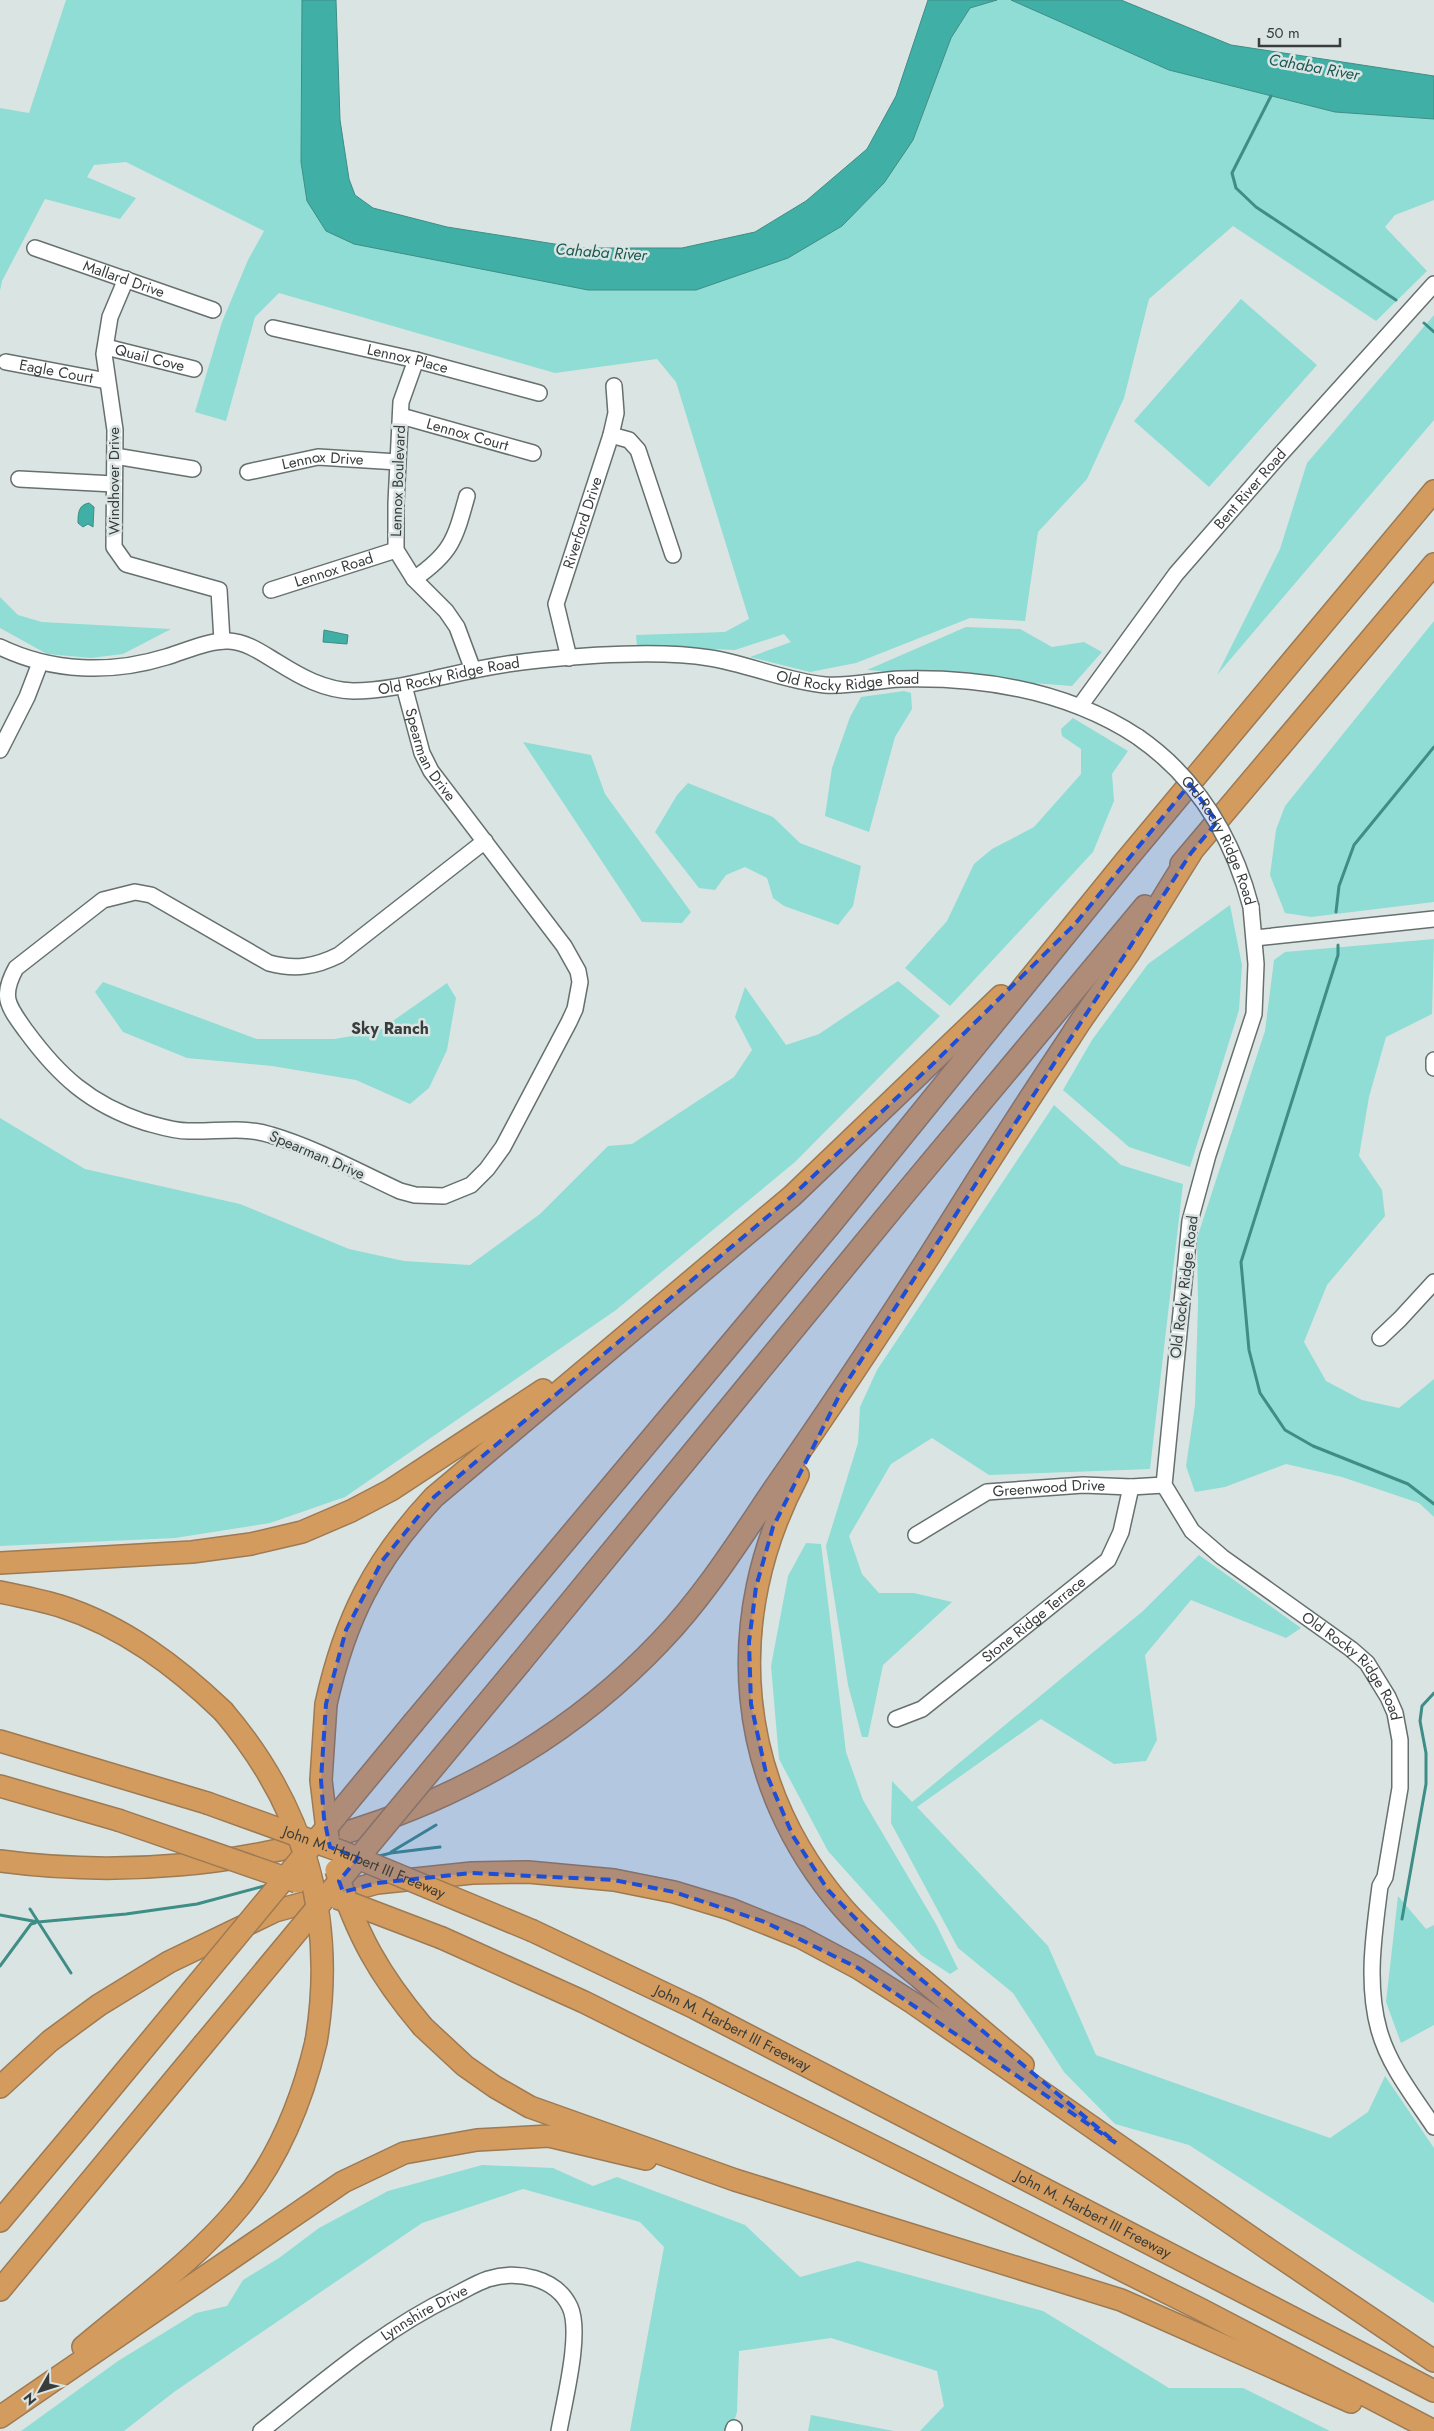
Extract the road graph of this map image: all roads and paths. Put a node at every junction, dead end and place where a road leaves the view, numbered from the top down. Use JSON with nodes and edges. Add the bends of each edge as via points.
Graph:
{"nodes":[{"id":1,"x":35,"y":248,"type":"dead end"},
{"id":2,"x":126,"y":279,"type":"junction"},
{"id":3,"x":1434,"y":284,"type":"edge"},
{"id":4,"x":213,"y":310,"type":"dead end"},
{"id":5,"x":273,"y":328,"type":"dead end"},
{"id":6,"x":106,"y":347,"type":"junction"},
{"id":7,"x":416,"y":360,"type":"junction"},
{"id":8,"x":6,"y":362,"type":"dead end"},
{"id":9,"x":194,"y":369,"type":"dead end"},
{"id":10,"x":107,"y":381,"type":"junction"},
{"id":11,"x":614,"y":386,"type":"dead end"},
{"id":12,"x":539,"y":393,"type":"dead end"},
{"id":13,"x":400,"y":416,"type":"junction"},
{"id":14,"x":611,"y":434,"type":"junction"},
{"id":15,"x":533,"y":453,"type":"dead end"},
{"id":16,"x":115,"y":456,"type":"junction"},
{"id":17,"x":398,"y":462,"type":"junction"},
{"id":18,"x":194,"y":469,"type":"dead end"},
{"id":19,"x":248,"y":472,"type":"dead end"},
{"id":20,"x":19,"y":479,"type":"dead end"},
{"id":21,"x":114,"y":484,"type":"junction"},
{"id":22,"x":1434,"y":491,"type":"edge"},
{"id":23,"x":467,"y":496,"type":"dead end"},
{"id":24,"x":396,"y":550,"type":"junction"},
{"id":25,"x":673,"y":555,"type":"dead end"},
{"id":26,"x":1434,"y":564,"type":"edge"},
{"id":27,"x":414,"y":579,"type":"junction"},
{"id":28,"x":271,"y":590,"type":"dead end"},
{"id":29,"x":222,"y":641,"type":"junction"},
{"id":30,"x":0,"y":647,"type":"edge"},
{"id":31,"x":569,"y":658,"type":"junction"},
{"id":32,"x":40,"y":663,"type":"junction"},
{"id":33,"x":473,"y":670,"type":"junction"},
{"id":34,"x":404,"y":686,"type":"junction"},
{"id":35,"x":1080,"y":706,"type":"junction"},
{"id":36,"x":0,"y":750,"type":"edge"},
{"id":37,"x":485,"y":842,"type":"junction"},
{"id":38,"x":1191,"y":853,"type":"junction"},
{"id":39,"x":1434,"y":919,"type":"edge"},
{"id":40,"x":1075,"y":924,"type":"junction"},
{"id":41,"x":1255,"y":938,"type":"junction"},
{"id":42,"x":1434,"y":1060,"type":"edge"},
{"id":43,"x":1434,"y":1068,"type":"edge"},
{"id":44,"x":1434,"y":1282,"type":"edge"},
{"id":45,"x":1380,"y":1338,"type":"dead end"},
{"id":46,"x":595,"y":1360,"type":"junction"},
{"id":47,"x":843,"y":1388,"type":"junction"},
{"id":48,"x":1164,"y":1485,"type":"junction"},
{"id":49,"x":1131,"y":1487,"type":"junction"},
{"id":50,"x":916,"y":1535,"type":"dead end"},
{"id":51,"x":0,"y":1564,"type":"edge"},
{"id":52,"x":0,"y":1592,"type":"edge"},
{"id":53,"x":896,"y":1719,"type":"dead end"},
{"id":54,"x":0,"y":1741,"type":"edge"},
{"id":55,"x":0,"y":1786,"type":"edge"},
{"id":56,"x":0,"y":1861,"type":"edge"},
{"id":57,"x":0,"y":2087,"type":"edge"},
{"id":58,"x":1434,"y":2127,"type":"edge"},
{"id":59,"x":1116,"y":2143,"type":"junction"},
{"id":60,"x":735,"y":2180,"type":"junction"},
{"id":61,"x":0,"y":2222,"type":"edge"},
{"id":62,"x":0,"y":2290,"type":"edge"},
{"id":63,"x":1434,"y":2361,"type":"edge"},
{"id":64,"x":1434,"y":2391,"type":"edge"},
{"id":65,"x":0,"y":2417,"type":"edge"},
{"id":66,"x":265,"y":2430,"type":"edge"},
{"id":67,"x":559,"y":2431,"type":"edge"},
{"id":68,"x":1418,"y":2431,"type":"edge"},
{"id":69,"x":1434,"y":2431,"type":"edge"}],
"edges":[{"from":1,"to":2,"type":"street","name":"Mallard Drive"},
{"from":2,"to":4,"type":"street","name":"Mallard Drive"},
{"from":2,"to":6,"type":"street","name":"Windhover Drive","via":[[110,317]]},
{"from":3,"to":35,"type":"street","name":"Bent River Road","via":[[1176,574]]},
{"from":5,"to":7,"type":"street","name":"Lennox Place"},
{"from":6,"to":9,"type":"street","name":"Quail Cove"},
{"from":6,"to":10,"type":"street","name":"Windhover Drive"},
{"from":7,"to":12,"type":"street","name":"Lennox Place"},
{"from":7,"to":13,"type":"street","name":"Lennox Boulevard","via":[[401,402]]},
{"from":8,"to":10,"type":"street","name":"Eagle Court"},
{"from":10,"to":16,"type":"street","name":"Windhover Drive","via":[[115,430]]},
{"from":11,"to":14,"type":"street","name":"Riverford Drive","via":[[616,413]]},
{"from":13,"to":15,"type":"street","name":"Lennox Court"},
{"from":13,"to":17,"type":"street","name":"Lennox Boulevard"},
{"from":14,"to":25,"type":"street","via":[[628,440],[638,450]]},
{"from":14,"to":31,"type":"street","name":"Riverford Drive","via":[[556,604]]},
{"from":16,"to":18,"type":"street"},
{"from":16,"to":21,"type":"street","name":"Windhover Drive"},
{"from":17,"to":19,"type":"street","name":"Lennox Drive","via":[[318,457]]},
{"from":17,"to":24,"type":"street","name":"Lennox Boulevard"},
{"from":20,"to":21,"type":"street"},
{"from":21,"to":29,"type":"street","name":"Windhover Drive","via":[[114,547],[126,564],[219,590]]},
{"from":22,"to":40,"type":"highway"},
{"from":23,"to":27,"type":"street","via":[[448,549],[434,565]]},
{"from":24,"to":27,"type":"street","name":"Lennox Boulevard"},
{"from":24,"to":28,"type":"street","name":"Lennox Road"},
{"from":26,"to":38,"type":"highway"},
{"from":27,"to":33,"type":"street","name":"Lennox Boulevard","via":[[458,627]]},
{"from":29,"to":32,"type":"street","name":"Old Rocky Ridge Road","via":[[151,662],[125,666],[93,668]]},
{"from":29,"to":34,"type":"street","name":"Old Rocky Ridge Road","via":[[239,642],[307,680],[334,689],[368,691]]},
{"from":30,"to":32,"type":"street","name":"Old Rocky Ridge Road"},
{"from":31,"to":33,"type":"street","name":"Old Rocky Ridge Road"},
{"from":31,"to":35,"type":"street","name":"Old Rocky Ridge Road","via":[[657,654],[691,656],[823,685],[900,679],[956,682],[1034,692]]},
{"from":32,"to":36,"type":"street"},
{"from":33,"to":34,"type":"street","name":"Old Rocky Ridge Road"},
{"from":34,"to":37,"type":"street","name":"Spearman Drive","via":[[422,753]]},
{"from":35,"to":41,"type":"street","name":"Old Rocky Ridge Road","bridge":true,"via":[[1138,737],[1175,768],[1214,817],[1239,866],[1251,907]]},
{"from":37,"to":37,"type":"street","name":"Spearman Drive","via":[[573,959],[580,982],[569,1022],[503,1147],[479,1178],[457,1192],[431,1196],[400,1191],[262,1132],[176,1130],[116,1111],[67,1080],[7,1005],[7,981],[16,968],[102,900],[136,892],[151,895],[269,963],[309,967],[339,955]]},
{"from":38,"to":47,"type":"highway"},
{"from":38,"to":62,"type":"highway","bridge":true,"via":[[1048,1019]]},
{"from":39,"to":41,"type":"street"},
{"from":40,"to":46,"type":"highway","via":[[792,1196]]},
{"from":40,"to":61,"type":"highway","bridge":true,"via":[[818,1239]]},
{"from":41,"to":48,"type":"street","name":"Old Rocky Ridge Road","via":[[1254,1014],[1190,1221]]},
{"from":42,"to":43,"type":"street"},
{"from":44,"to":45,"type":"street"},
{"from":46,"to":51,"type":"highway","via":[[529,1398],[392,1490],[302,1532],[251,1544],[192,1552]]},
{"from":46,"to":60,"type":"highway","bridge":true,"via":[[434,1497],[409,1523],[382,1560],[358,1604],[336,1660],[326,1704],[321,1780],[324,1818],[333,1861],[364,1945],[423,2027],[465,2066],[530,2107]]},
{"from":47,"to":56,"type":"highway","via":[[719,1571],[663,1639],[608,1692],[504,1765],[436,1798],[356,1829],[269,1852],[198,1864],[137,1869],[53,1868]]},
{"from":47,"to":59,"type":"highway","via":[[787,1495],[773,1527],[756,1586],[748,1671],[756,1736],[766,1773],[793,1836],[811,1867],[845,1910],[885,1949]]},
{"from":48,"to":49,"type":"street","name":"Greenwood Drive"},
{"from":48,"to":58,"type":"street","name":"Old Rocky Ridge Road","via":[[1192,1530],[1210,1546],[1336,1636],[1367,1663],[1395,1713],[1400,1740],[1400,1788],[1385,1877],[1380,1886],[1372,1953],[1373,2002],[1379,2032],[1397,2072]]},
{"from":49,"to":50,"type":"street","name":"Greenwood Drive","via":[[1083,1485],[987,1492]]},
{"from":49,"to":53,"type":"street","name":"Stone Ridge Terrace","via":[[1122,1532],[1108,1560],[922,1709]]},
{"from":52,"to":65,"type":"highway","bridge":true,"via":[[60,1606],[103,1624],[144,1646],[179,1671],[223,1711],[272,1778],[301,1841],[318,1914],[322,1963],[316,2042],[301,2095],[275,2153],[240,2206],[183,2263]]},
{"from":54,"to":64,"type":"highway","name":"John M. Harbert III Freeway","bridge":true,"via":[[207,1803],[343,1852],[533,1931],[695,2008]]},
{"from":55,"to":69,"type":"highway","bridge":true,"via":[[118,1820],[265,1870],[442,1938],[584,2002],[1191,2304]]},
{"from":57,"to":59,"type":"highway","via":[[50,2041],[99,2006],[169,1962],[274,1911],[377,1883],[472,1872],[528,1872],[614,1880],[674,1892],[730,1909],[800,1937],[913,2003]]},
{"from":59,"to":63,"type":"highway"},
{"from":60,"to":65,"type":"highway","via":[[549,2136],[477,2140],[404,2153],[343,2182]]},
{"from":60,"to":68,"type":"highway","via":[[1121,2300]]},
{"from":66,"to":67,"type":"street","name":"Lynnshire Drive","via":[[372,2343],[425,2309],[488,2279],[524,2275],[553,2286],[570,2308],[575,2342]]}]}
